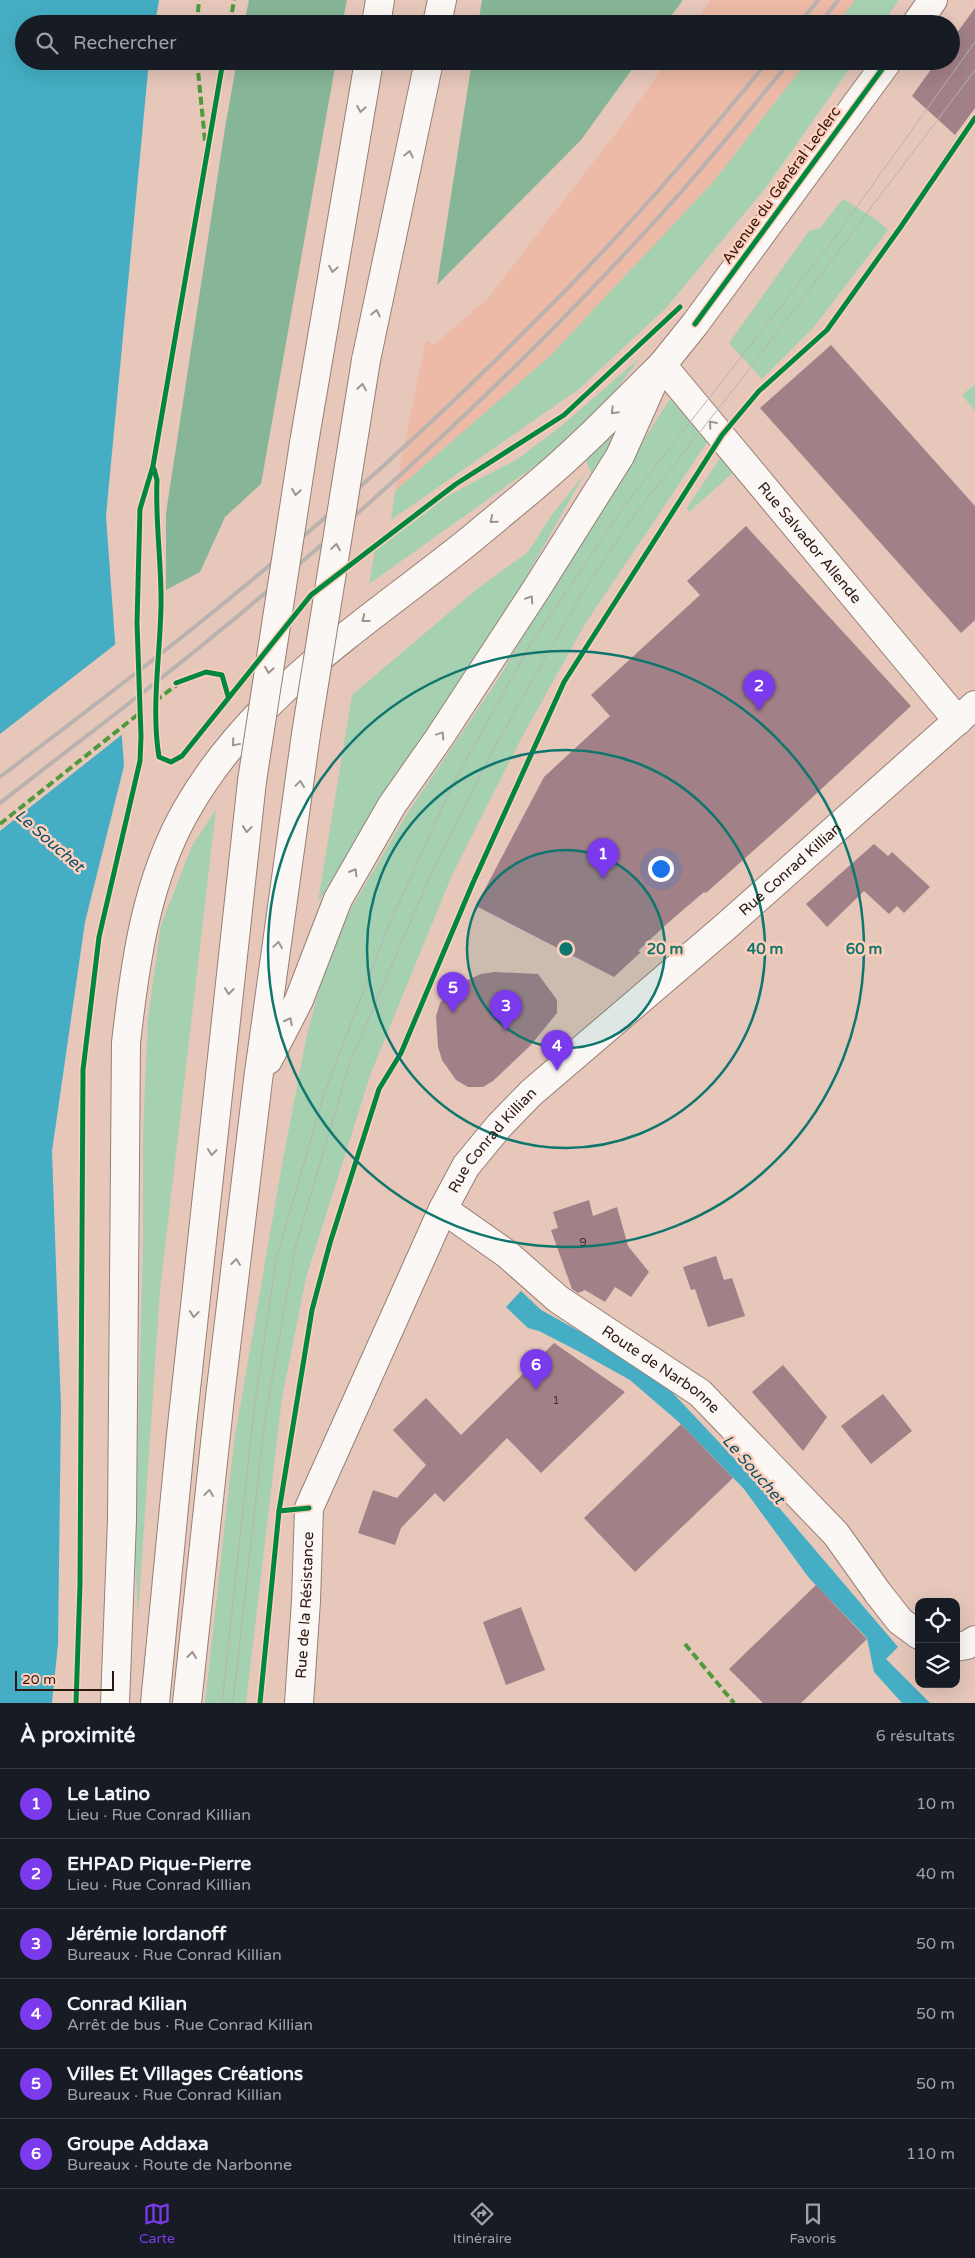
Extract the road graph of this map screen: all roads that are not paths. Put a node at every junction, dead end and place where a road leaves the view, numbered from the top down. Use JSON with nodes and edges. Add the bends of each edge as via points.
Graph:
{"nodes":[{"id":1,"x":380,"y":0,"type":"edge"},
{"id":2,"x":442,"y":0,"type":"edge"},
{"id":3,"x":933,"y":0,"type":"edge"},
{"id":4,"x":378,"y":15,"type":"edge"},
{"id":5,"x":439,"y":15,"type":"edge"},
{"id":6,"x":922,"y":15,"type":"edge"},
{"id":7,"x":367,"y":70,"type":"edge"},
{"id":8,"x":427,"y":70,"type":"edge"},
{"id":9,"x":881,"y":70,"type":"edge"},
{"id":10,"x":662,"y":365,"type":"junction"},
{"id":11,"x":966,"y":713,"type":"edge"},
{"id":12,"x":258,"y":1080,"type":"junction"},
{"id":13,"x":444,"y":1209,"type":"junction"},
{"id":14,"x":308,"y":1508,"type":"joint"},
{"id":15,"x":915,"y":1632,"type":"edge"},
{"id":16,"x":975,"y":1640,"type":"edge"},
{"id":17,"x":960,"y":1646,"type":"edge"},
{"id":18,"x":115,"y":1703,"type":"edge"},
{"id":19,"x":156,"y":1703,"type":"edge"},
{"id":20,"x":187,"y":1703,"type":"edge"},
{"id":21,"x":299,"y":1703,"type":"edge"}],
"edges":[{"from":1,"to":4,"type":"main road"},
{"from":2,"to":5,"type":"main road"},
{"from":3,"to":6,"type":"main road"},
{"from":7,"to":19,"type":"main road","one_way":true,"bridge":true,"via":[[304,444],[252,781],[182,1425]]},
{"from":12,"to":8,"type":"main road","one_way":true,"bridge":true,"via":[[306,734],[366,360]]},
{"from":9,"to":10,"type":"main road","name":"Avenue du Général Leclerc"},
{"from":11,"to":10,"type":"main road","name":"Rue Salvador Allende","one_way":true,"via":[[754,476]]},
{"from":12,"to":10,"type":"main road","one_way":true,"via":[[299,1000],[338,899],[392,805],[537,588],[620,456]]},
{"from":10,"to":18,"type":"main road","one_way":true,"via":[[568,457],[468,541],[299,674],[249,725],[207,776],[170,844],[142,930],[126,1043],[122,1520]]},
{"from":11,"to":13,"type":"main road","name":"Rue Conrad Killian","via":[[732,921],[531,1093],[498,1126],[466,1166]]},
{"from":20,"to":12,"type":"main road","one_way":true},
{"from":13,"to":14,"type":"main road","name":"Rue Conrad Killian"},
{"from":13,"to":15,"type":"main road","name":"Route de Narbonne","via":[[507,1254],[558,1300],[700,1394],[836,1534],[878,1594],[900,1621]]},
{"from":14,"to":21,"type":"main road","name":"Rue de la Résistance"},
{"from":16,"to":17,"type":"main road"}]}
